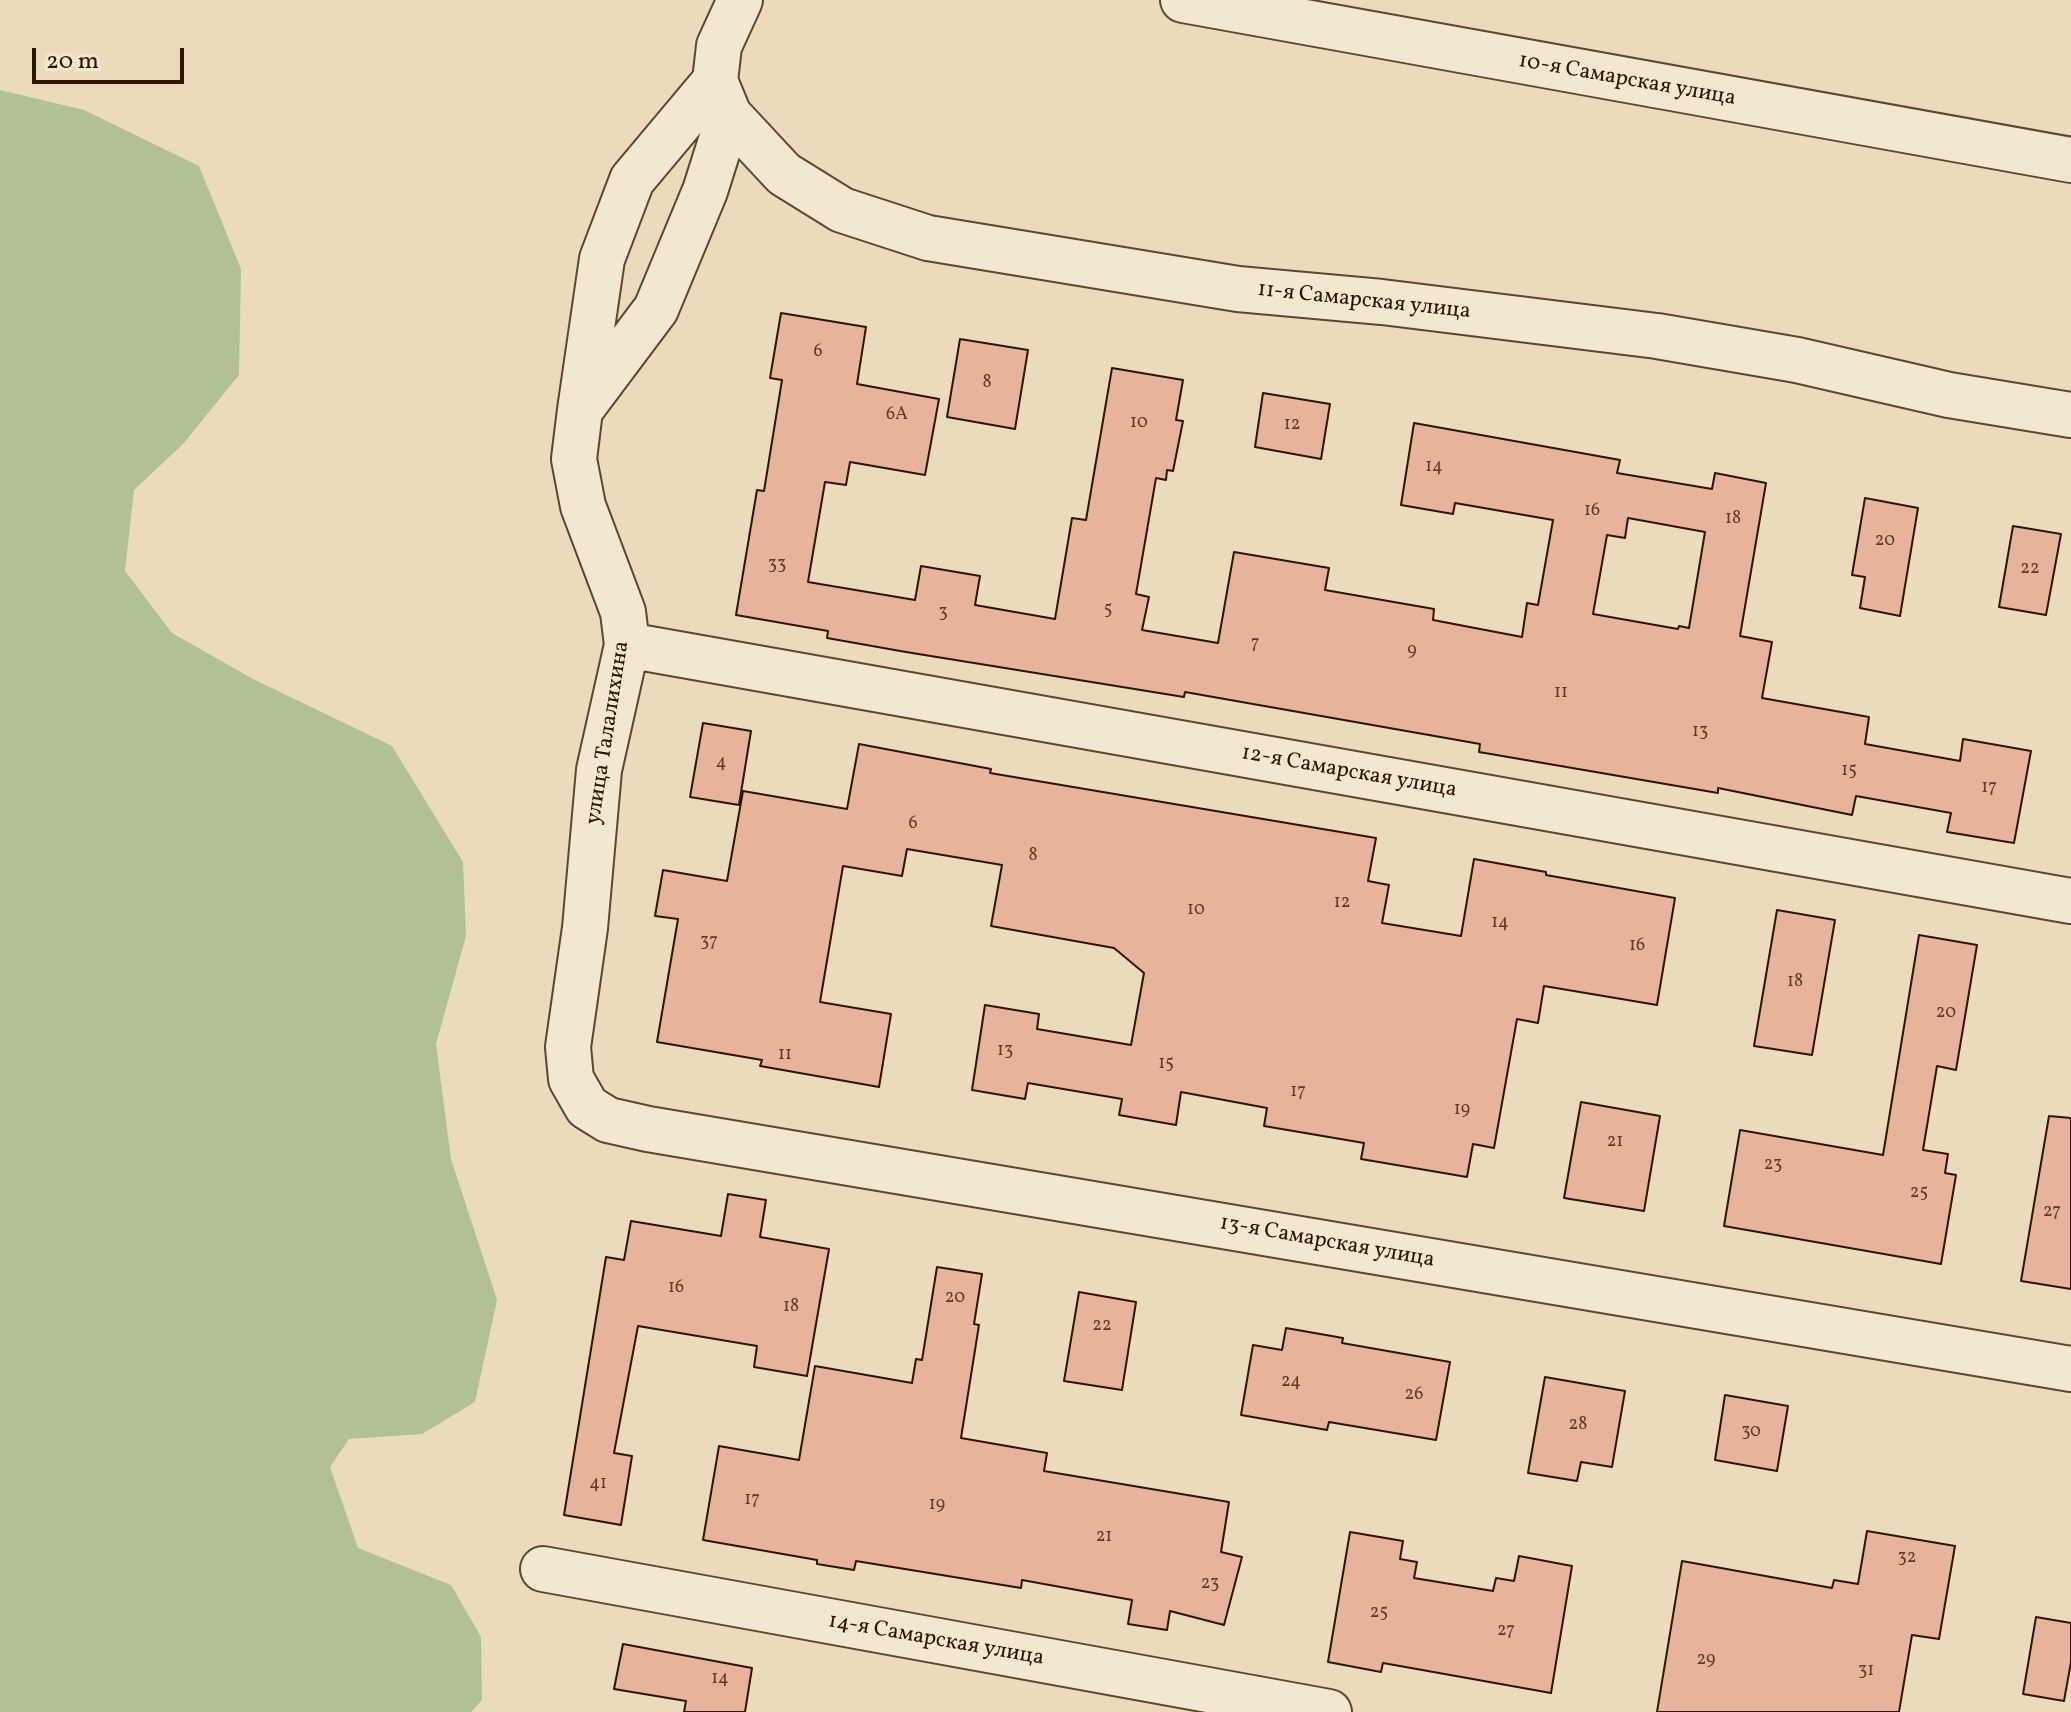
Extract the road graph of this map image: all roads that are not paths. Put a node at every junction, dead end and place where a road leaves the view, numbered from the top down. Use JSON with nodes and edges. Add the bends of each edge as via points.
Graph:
{"nodes":[{"id":1,"x":740,"y":0,"type":"edge"},
{"id":2,"x":1183,"y":0,"type":"edge"},
{"id":3,"x":722,"y":98,"type":"junction"},
{"id":4,"x":2071,"y":160,"type":"edge"},
{"id":5,"x":580,"y":410,"type":"junction"},
{"id":6,"x":2071,"y":415,"type":"edge"},
{"id":7,"x":627,"y":645,"type":"junction"},
{"id":8,"x":2071,"y":901,"type":"edge"},
{"id":9,"x":587,"y":1107,"type":"joint"},
{"id":10,"x":2071,"y":1369,"type":"edge"},
{"id":11,"x":543,"y":1569,"type":"dead end"},
{"id":12,"x":1329,"y":1712,"type":"edge"}],
"edges":[{"from":1,"to":3,"type":"street","name":"улица Талалихина","via":[[719,46]]},
{"from":2,"to":4,"type":"street","name":"10-я Самарская улица"},
{"from":3,"to":5,"type":"street","name":"улица Талалихина","via":[[705,191],[656,309]]},
{"from":3,"to":5,"type":"street","name":"улица Талалихина","via":[[632,180],[602,259]]},
{"from":3,"to":6,"type":"street","name":"11-я Самарская улица","via":[[784,174],[842,210],[928,238],[1238,289],[1657,336]]},
{"from":5,"to":7,"type":"street","name":"улица Талалихина","via":[[574,459],[583,506],[623,612]]},
{"from":7,"to":8,"type":"street","name":"12-я Самарская улица"},
{"from":7,"to":9,"type":"street","name":"улица Талалихина","via":[[599,770],[568,1047],[571,1079]]},
{"from":9,"to":10,"type":"street","name":"13-я Самарская улица","via":[[608,1120],[648,1129]]},
{"from":11,"to":12,"type":"street","name":"14-я Самарская улица"}]}
